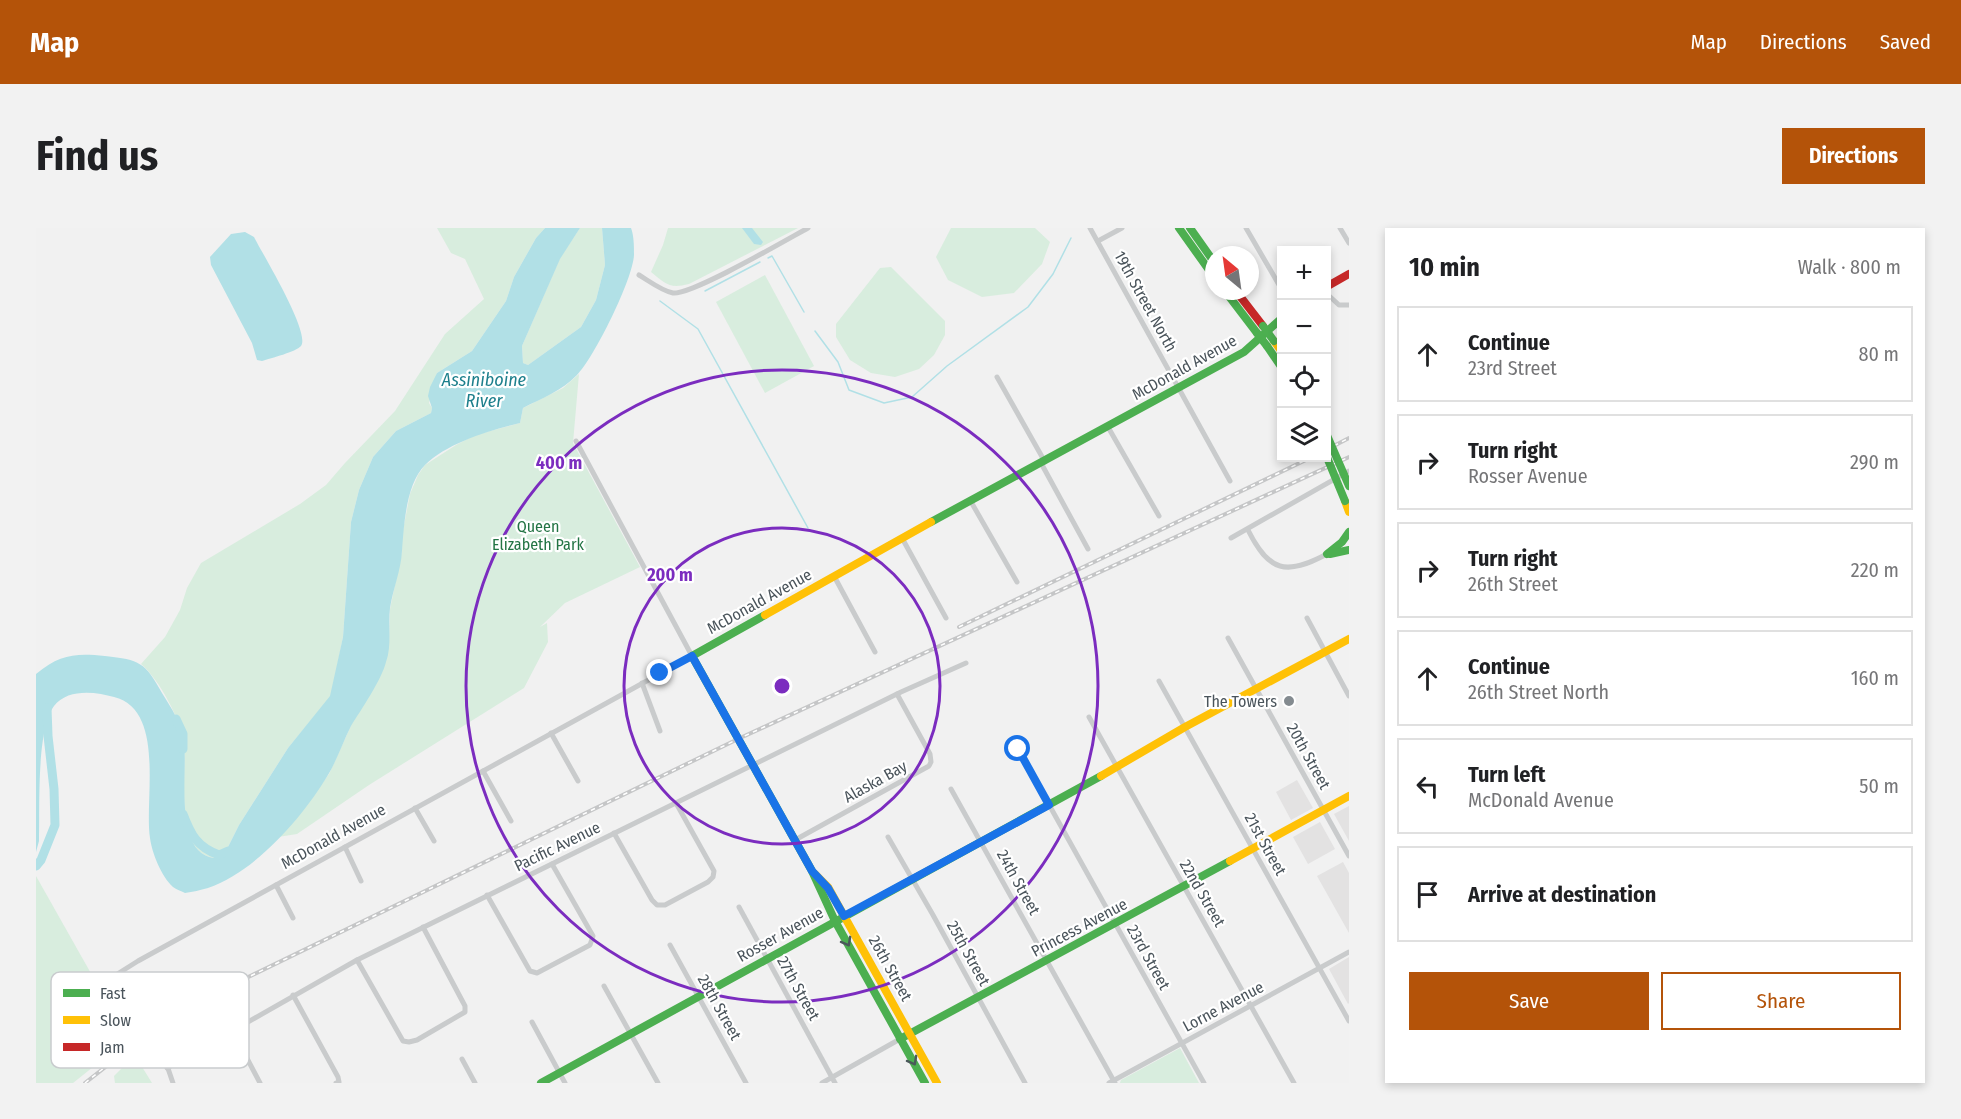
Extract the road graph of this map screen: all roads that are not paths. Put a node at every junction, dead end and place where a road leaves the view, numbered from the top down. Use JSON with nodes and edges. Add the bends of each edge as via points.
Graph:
{"nodes":[{"id":1,"x":808,"y":228,"type":"edge"},
{"id":2,"x":1090,"y":228,"type":"edge"},
{"id":3,"x":1122,"y":228,"type":"edge"},
{"id":4,"x":1179,"y":228,"type":"edge"},
{"id":5,"x":1190,"y":228,"type":"edge"},
{"id":6,"x":1246,"y":228,"type":"edge"},
{"id":7,"x":1340,"y":228,"type":"edge"},
{"id":8,"x":1098,"y":241,"type":"junction"},
{"id":9,"x":1349,"y":243,"type":"edge"},
{"id":10,"x":1205,"y":249,"type":"edge"},
{"id":11,"x":1205,"y":264,"type":"edge"},
{"id":12,"x":1349,"y":274,"type":"edge"},
{"id":13,"x":639,"y":275,"type":"dead end"},
{"id":14,"x":1277,"y":283,"type":"edge"},
{"id":15,"x":1331,"y":284,"type":"edge"},
{"id":16,"x":1331,"y":298,"type":"edge"},
{"id":17,"x":1233,"y":300,"type":"edge"},
{"id":18,"x":1241,"y":300,"type":"edge"},
{"id":19,"x":1349,"y":305,"type":"edge"},
{"id":20,"x":1277,"y":321,"type":"edge"},
{"id":21,"x":1261,"y":332,"type":"junction"},
{"id":22,"x":1270,"y":344,"type":"junction"},
{"id":23,"x":1277,"y":349,"type":"edge"},
{"id":24,"x":1277,"y":359,"type":"edge"},
{"id":25,"x":997,"y":377,"type":"dead end"},
{"id":26,"x":1179,"y":388,"type":"junction"},
{"id":27,"x":1108,"y":427,"type":"junction"},
{"id":28,"x":576,"y":441,"type":"dead end"},
{"id":29,"x":1331,"y":445,"type":"edge"},
{"id":30,"x":1329,"y":462,"type":"edge"},
{"id":31,"x":1043,"y":463,"type":"junction"},
{"id":32,"x":1349,"y":471,"type":"edge"},
{"id":33,"x":1230,"y":481,"type":"dead end"},
{"id":34,"x":1349,"y":486,"type":"edge"},
{"id":35,"x":970,"y":500,"type":"junction"},
{"id":36,"x":1349,"y":512,"type":"edge"},
{"id":37,"x":1160,"y":516,"type":"dead end"},
{"id":38,"x":1248,"y":530,"type":"junction"},
{"id":39,"x":1349,"y":532,"type":"edge"},
{"id":40,"x":902,"y":538,"type":"junction"},
{"id":41,"x":1231,"y":538,"type":"dead end"},
{"id":42,"x":1088,"y":549,"type":"dead end"},
{"id":43,"x":1349,"y":550,"type":"edge"},
{"id":44,"x":1327,"y":555,"type":"junction"},
{"id":45,"x":834,"y":576,"type":"junction"},
{"id":46,"x":1017,"y":582,"type":"dead end"},
{"id":47,"x":946,"y":618,"type":"dead end"},
{"id":48,"x":1307,"y":618,"type":"dead end"},
{"id":49,"x":1228,"y":638,"type":"dead end"},
{"id":50,"x":1349,"y":639,"type":"edge"},
{"id":51,"x":1324,"y":651,"type":"junction"},
{"id":52,"x":875,"y":652,"type":"dead end"},
{"id":53,"x":692,"y":656,"type":"junction"},
{"id":54,"x":966,"y":663,"type":"dead end"},
{"id":55,"x":1159,"y":681,"type":"dead end"},
{"id":56,"x":642,"y":683,"type":"junction"},
{"id":57,"x":1256,"y":689,"type":"junction"},
{"id":58,"x":897,"y":694,"type":"junction"},
{"id":59,"x":1349,"y":696,"type":"edge"},
{"id":60,"x":1089,"y":717,"type":"dead end"},
{"id":61,"x":1185,"y":728,"type":"junction"},
{"id":62,"x":660,"y":731,"type":"dead end"},
{"id":63,"x":551,"y":733,"type":"junction"},
{"id":64,"x":1018,"y":749,"type":"dead end"},
{"id":65,"x":752,"y":765,"type":"junction"},
{"id":66,"x":1118,"y":767,"type":"junction"},
{"id":67,"x":483,"y":771,"type":"junction"},
{"id":68,"x":578,"y":781,"type":"dead end"},
{"id":69,"x":951,"y":789,"type":"dead end"},
{"id":70,"x":1349,"y":796,"type":"edge"},
{"id":71,"x":676,"y":803,"type":"junction"},
{"id":72,"x":1049,"y":805,"type":"junction"},
{"id":73,"x":415,"y":808,"type":"junction"},
{"id":74,"x":1324,"y":810,"type":"junction"},
{"id":75,"x":511,"y":821,"type":"dead end"},
{"id":76,"x":614,"y":833,"type":"junction"},
{"id":77,"x":888,"y":837,"type":"dead end"},
{"id":78,"x":795,"y":840,"type":"junction"},
{"id":79,"x":434,"y":841,"type":"dead end"},
{"id":80,"x":981,"y":842,"type":"junction"},
{"id":81,"x":345,"y":847,"type":"junction"},
{"id":82,"x":1253,"y":849,"type":"junction"},
{"id":83,"x":1349,"y":856,"type":"edge"},
{"id":84,"x":552,"y":864,"type":"junction"},
{"id":85,"x":812,"y":871,"type":"junction"},
{"id":86,"x":912,"y":880,"type":"junction"},
{"id":87,"x":361,"y":881,"type":"dead end"},
{"id":88,"x":276,"y":885,"type":"junction"},
{"id":89,"x":1185,"y":886,"type":"junction"},
{"id":90,"x":488,"y":895,"type":"junction"},
{"id":91,"x":739,"y":907,"type":"dead end"},
{"id":92,"x":844,"y":916,"type":"junction"},
{"id":93,"x":293,"y":918,"type":"dead end"},
{"id":94,"x":835,"y":921,"type":"junction"},
{"id":95,"x":1116,"y":924,"type":"junction"},
{"id":96,"x":423,"y":927,"type":"junction"},
{"id":97,"x":670,"y":945,"type":"dead end"},
{"id":98,"x":1349,"y":952,"type":"edge"},
{"id":99,"x":767,"y":958,"type":"junction"},
{"id":100,"x":357,"y":960,"type":"junction"},
{"id":101,"x":1047,"y":961,"type":"junction"},
{"id":102,"x":1320,"y":968,"type":"junction"},
{"id":103,"x":121,"y":972,"type":"edge"},
{"id":104,"x":603,"y":986,"type":"dead end"},
{"id":105,"x":293,"y":996,"type":"junction"},
{"id":106,"x":698,"y":996,"type":"junction"},
{"id":107,"x":978,"y":997,"type":"junction"},
{"id":108,"x":1251,"y":1006,"type":"junction"},
{"id":109,"x":249,"y":1021,"type":"edge"},
{"id":110,"x":1349,"y":1021,"type":"edge"},
{"id":111,"x":532,"y":1022,"type":"dead end"},
{"id":112,"x":630,"y":1033,"type":"junction"},
{"id":113,"x":910,"y":1034,"type":"junction"},
{"id":114,"x":900,"y":1039,"type":"junction"},
{"id":115,"x":1182,"y":1043,"type":"junction"},
{"id":116,"x":462,"y":1059,"type":"dead end"},
{"id":117,"x":249,"y":1062,"type":"edge"},
{"id":118,"x":167,"y":1068,"type":"edge"},
{"id":119,"x":560,"y":1073,"type":"junction"},
{"id":120,"x":834,"y":1080,"type":"edge"},
{"id":121,"x":1112,"y":1082,"type":"edge"},
{"id":122,"x":173,"y":1083,"type":"edge"},
{"id":123,"x":260,"y":1083,"type":"edge"},
{"id":124,"x":336,"y":1083,"type":"edge"},
{"id":125,"x":475,"y":1083,"type":"edge"},
{"id":126,"x":541,"y":1083,"type":"edge"},
{"id":127,"x":565,"y":1083,"type":"edge"},
{"id":128,"x":658,"y":1083,"type":"edge"},
{"id":129,"x":746,"y":1083,"type":"edge"},
{"id":130,"x":822,"y":1083,"type":"edge"},
{"id":131,"x":925,"y":1083,"type":"edge"},
{"id":132,"x":937,"y":1083,"type":"edge"},
{"id":133,"x":1025,"y":1083,"type":"edge"},
{"id":134,"x":1204,"y":1083,"type":"edge"},
{"id":135,"x":1294,"y":1083,"type":"edge"}],
"edges":[{"from":1,"to":13,"type":"street","via":[[679,292],[670,292]]},
{"from":2,"to":8,"type":"street","name":"19th Street North"},
{"from":3,"to":8,"type":"street"},
{"from":4,"to":11,"type":"street"},
{"from":5,"to":10,"type":"street"},
{"from":6,"to":14,"type":"street"},
{"from":7,"to":9,"type":"street"},
{"from":8,"to":26,"type":"street","name":"19th Street North"},
{"from":12,"to":15,"type":"street"},
{"from":16,"to":19,"type":"street","via":[[1339,305]]},
{"from":17,"to":21,"type":"street"},
{"from":18,"to":21,"type":"street"},
{"from":20,"to":21,"type":"street","name":"McDonald Avenue"},
{"from":21,"to":22,"type":"street","bridge":true},
{"from":21,"to":26,"type":"street","name":"McDonald Avenue","via":[[1244,352]]},
{"from":22,"to":23,"type":"street"},
{"from":22,"to":24,"type":"street"},
{"from":25,"to":31,"type":"street"},
{"from":26,"to":27,"type":"street","name":"McDonald Avenue"},
{"from":26,"to":33,"type":"street","name":"19th Street North"},
{"from":27,"to":31,"type":"street","name":"McDonald Avenue"},
{"from":27,"to":37,"type":"street"},
{"from":28,"to":53,"type":"street"},
{"from":29,"to":34,"type":"street","bridge":true},
{"from":30,"to":36,"type":"street","bridge":true},
{"from":31,"to":35,"type":"street","name":"McDonald Avenue"},
{"from":31,"to":42,"type":"street"},
{"from":32,"to":38,"type":"street"},
{"from":35,"to":40,"type":"street","name":"McDonald Avenue"},
{"from":35,"to":46,"type":"street"},
{"from":38,"to":41,"type":"street"},
{"from":38,"to":44,"type":"street","via":[[1262,554],[1281,566],[1304,566]]},
{"from":39,"to":44,"type":"street"},
{"from":40,"to":45,"type":"street","name":"McDonald Avenue"},
{"from":40,"to":47,"type":"street"},
{"from":43,"to":44,"type":"street"},
{"from":45,"to":52,"type":"street"},
{"from":45,"to":53,"type":"street","name":"McDonald Avenue"},
{"from":48,"to":51,"type":"street"},
{"from":49,"to":57,"type":"street","name":"20th Street"},
{"from":50,"to":51,"type":"street","name":"Rosser Avenue"},
{"from":51,"to":57,"type":"street","name":"Rosser Avenue"},
{"from":51,"to":59,"type":"street"},
{"from":53,"to":56,"type":"street","name":"McDonald Avenue"},
{"from":53,"to":65,"type":"street","name":"26th Street"},
{"from":54,"to":58,"type":"street","name":"Pacific Avenue"},
{"from":55,"to":61,"type":"street","name":"21st Street"},
{"from":56,"to":62,"type":"street"},
{"from":56,"to":63,"type":"street","name":"McDonald Avenue"},
{"from":57,"to":61,"type":"street","name":"Rosser Avenue"},
{"from":57,"to":74,"type":"street","name":"20th Street"},
{"from":58,"to":65,"type":"street","name":"Pacific Avenue"},
{"from":58,"to":78,"type":"street","name":"Alaska Bay","via":[[930,754],[929,766]]},
{"from":60,"to":66,"type":"street","name":"22nd Street"},
{"from":61,"to":66,"type":"street","name":"Rosser Avenue"},
{"from":61,"to":82,"type":"street","name":"21st Street"},
{"from":63,"to":67,"type":"street","name":"McDonald Avenue"},
{"from":63,"to":68,"type":"street"},
{"from":64,"to":72,"type":"street","name":"23rd Street"},
{"from":65,"to":71,"type":"street","name":"Pacific Avenue"},
{"from":65,"to":78,"type":"street","name":"26th Street"},
{"from":66,"to":72,"type":"street","name":"Rosser Avenue"},
{"from":66,"to":89,"type":"street","name":"22nd Street"},
{"from":67,"to":73,"type":"street","name":"McDonald Avenue"},
{"from":67,"to":75,"type":"street"},
{"from":69,"to":80,"type":"street","name":"24th Street"},
{"from":70,"to":74,"type":"street","name":"Princess Avenue"},
{"from":71,"to":76,"type":"street","name":"Pacific Avenue"},
{"from":71,"to":76,"type":"street","via":[[714,871],[708,882],[665,905],[652,900]]},
{"from":72,"to":80,"type":"street","name":"Rosser Avenue"},
{"from":72,"to":95,"type":"street","name":"23rd Street"},
{"from":73,"to":79,"type":"street"},
{"from":73,"to":81,"type":"street","name":"McDonald Avenue"},
{"from":74,"to":82,"type":"street","name":"Princess Avenue"},
{"from":74,"to":83,"type":"street","name":"20th Street"},
{"from":76,"to":84,"type":"street","name":"Pacific Avenue"},
{"from":77,"to":86,"type":"street","name":"25th Street"},
{"from":78,"to":85,"type":"street","name":"26th Street"},
{"from":80,"to":86,"type":"street","name":"Rosser Avenue"},
{"from":80,"to":101,"type":"street","name":"24th Street"},
{"from":81,"to":87,"type":"street"},
{"from":81,"to":88,"type":"street","name":"McDonald Avenue"},
{"from":82,"to":89,"type":"street","name":"Princess Avenue"},
{"from":82,"to":102,"type":"street","name":"21st Street"},
{"from":84,"to":90,"type":"street","name":"Pacific Avenue"},
{"from":84,"to":90,"type":"street","via":[[593,936],[590,945],[537,973],[530,971]]},
{"from":85,"to":92,"type":"street","name":"26th Street","via":[[828,888]]},
{"from":85,"to":94,"type":"street","name":"26th Street"},
{"from":86,"to":92,"type":"street","name":"Rosser Avenue"},
{"from":86,"to":107,"type":"street","name":"25th Street"},
{"from":88,"to":93,"type":"street"},
{"from":88,"to":103,"type":"street","name":"McDonald Avenue"},
{"from":89,"to":95,"type":"street","name":"Princess Avenue"},
{"from":89,"to":108,"type":"street","name":"22nd Street"},
{"from":90,"to":96,"type":"street","name":"Pacific Avenue"},
{"from":91,"to":99,"type":"street","name":"27th Street"},
{"from":92,"to":94,"type":"street","name":"Rosser Avenue"},
{"from":92,"to":113,"type":"street","name":"26th Street"},
{"from":94,"to":99,"type":"street","name":"Rosser Avenue"},
{"from":94,"to":114,"type":"street","name":"26th Street","one_way":true},
{"from":95,"to":101,"type":"street","name":"Princess Avenue"},
{"from":95,"to":115,"type":"street","name":"23rd Street"},
{"from":96,"to":100,"type":"street","name":"Pacific Avenue"},
{"from":96,"to":100,"type":"street","via":[[465,1012],[417,1040],[403,1041]]},
{"from":97,"to":106,"type":"street","name":"28th Street"},
{"from":98,"to":102,"type":"street","name":"Lorne Avenue"},
{"from":99,"to":106,"type":"street","name":"Rosser Avenue"},
{"from":99,"to":120,"type":"street","name":"27th Street"},
{"from":100,"to":105,"type":"street","name":"Pacific Avenue"},
{"from":101,"to":107,"type":"street","name":"Princess Avenue"},
{"from":101,"to":121,"type":"street","name":"24th Street"},
{"from":102,"to":108,"type":"street","name":"Lorne Avenue"},
{"from":102,"to":110,"type":"street","name":"21st Street"},
{"from":104,"to":112,"type":"street"},
{"from":105,"to":109,"type":"street","name":"Pacific Avenue"},
{"from":105,"to":124,"type":"street","via":[[338,1077]]},
{"from":106,"to":112,"type":"street","name":"Rosser Avenue"},
{"from":106,"to":129,"type":"street","name":"28th Street"},
{"from":107,"to":113,"type":"street","name":"Princess Avenue"},
{"from":107,"to":133,"type":"street","name":"25th Street"},
{"from":108,"to":115,"type":"street","name":"Lorne Avenue"},
{"from":108,"to":135,"type":"street","name":"22nd Street"},
{"from":111,"to":119,"type":"street"},
{"from":112,"to":119,"type":"street","name":"Rosser Avenue"},
{"from":112,"to":128,"type":"street"},
{"from":113,"to":114,"type":"street","name":"Princess Avenue"},
{"from":113,"to":132,"type":"street","name":"26th Street"},
{"from":114,"to":120,"type":"street","name":"Princess Avenue"},
{"from":114,"to":131,"type":"street","name":"26th Street","one_way":true},
{"from":115,"to":121,"type":"street","name":"Lorne Avenue"},
{"from":115,"to":134,"type":"street","name":"23rd Street"},
{"from":116,"to":125,"type":"street"},
{"from":117,"to":123,"type":"street"},
{"from":118,"to":122,"type":"street"},
{"from":119,"to":126,"type":"street","name":"Rosser Avenue"},
{"from":119,"to":127,"type":"street"},
{"from":120,"to":130,"type":"street","name":"Princess Avenue"}]}
